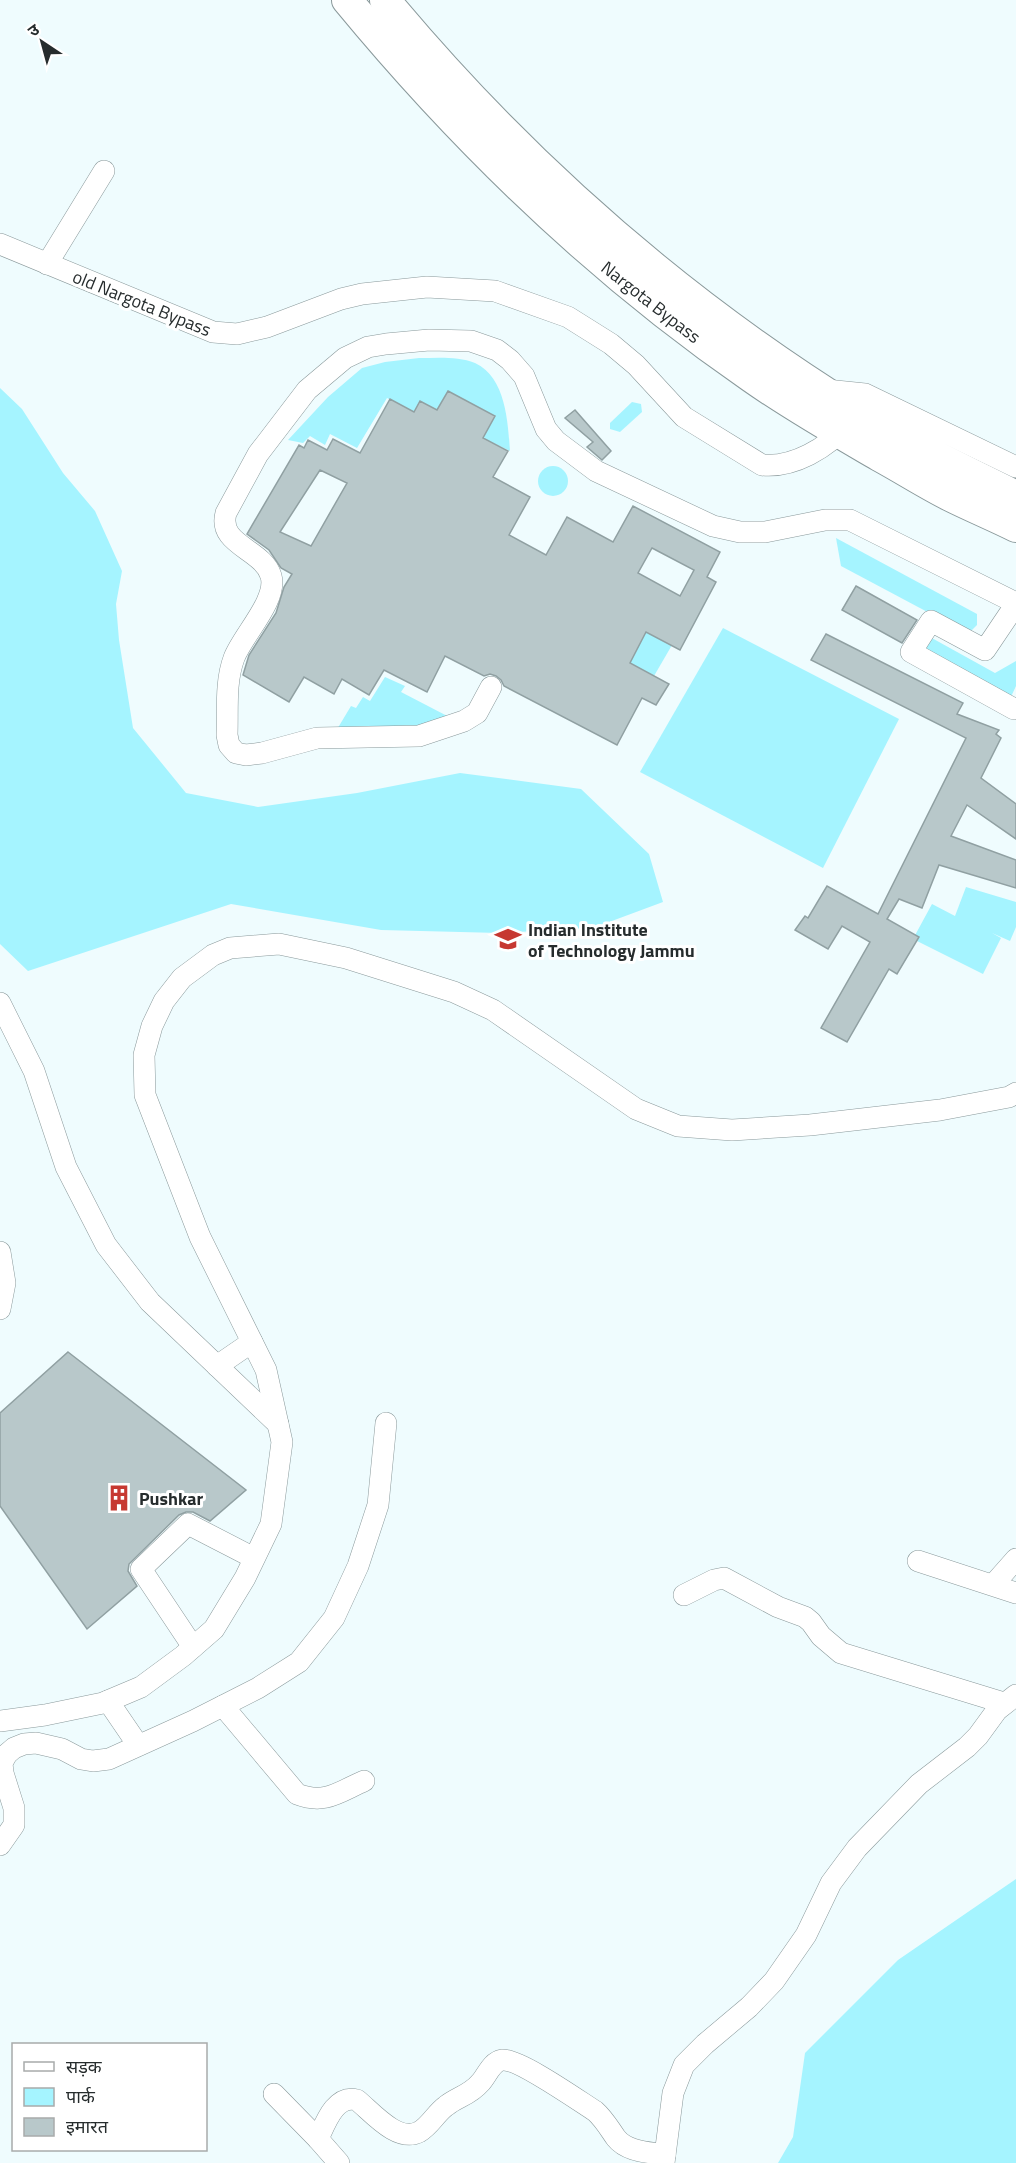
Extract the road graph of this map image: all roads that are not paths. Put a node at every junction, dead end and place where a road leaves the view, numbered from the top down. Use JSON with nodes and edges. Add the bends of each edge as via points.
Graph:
{"nodes":[{"id":1,"x":347,"y":0,"type":"edge"},
{"id":2,"x":385,"y":0,"type":"edge"},
{"id":3,"x":104,"y":171,"type":"dead end"},
{"id":4,"x":0,"y":244,"type":"edge"},
{"id":5,"x":46,"y":264,"type":"junction"},
{"id":6,"x":808,"y":392,"type":"junction"},
{"id":7,"x":848,"y":423,"type":"junction"},
{"id":8,"x":1016,"y":467,"type":"edge"},
{"id":9,"x":1016,"y":496,"type":"edge"},
{"id":10,"x":1016,"y":527,"type":"edge"},
{"id":11,"x":1016,"y":604,"type":"edge"},
{"id":12,"x":491,"y":687,"type":"dead end"},
{"id":13,"x":1014,"y":709,"type":"dead end"},
{"id":14,"x":0,"y":1003,"type":"edge"},
{"id":15,"x":1016,"y":1093,"type":"edge"},
{"id":16,"x":0,"y":1252,"type":"edge"},
{"id":17,"x":0,"y":1309,"type":"edge"},
{"id":18,"x":252,"y":1342,"type":"junction"},
{"id":19,"x":217,"y":1366,"type":"junction"},
{"id":20,"x":386,"y":1423,"type":"dead end"},
{"id":21,"x":278,"y":1424,"type":"junction"},
{"id":22,"x":254,"y":1558,"type":"junction"},
{"id":23,"x":1016,"y":1559,"type":"edge"},
{"id":24,"x":918,"y":1561,"type":"dead end"},
{"id":25,"x":993,"y":1585,"type":"junction"},
{"id":26,"x":1016,"y":1593,"type":"edge"},
{"id":27,"x":684,"y":1595,"type":"dead end"},
{"id":28,"x":193,"y":1647,"type":"junction"},
{"id":29,"x":1010,"y":1699,"type":"edge"},
{"id":30,"x":108,"y":1701,"type":"junction"},
{"id":31,"x":223,"y":1706,"type":"junction"},
{"id":32,"x":0,"y":1721,"type":"edge"},
{"id":33,"x":138,"y":1745,"type":"junction"},
{"id":34,"x":364,"y":1781,"type":"dead end"},
{"id":35,"x":0,"y":1845,"type":"edge"},
{"id":36,"x":274,"y":2094,"type":"dead end"},
{"id":37,"x":318,"y":2139,"type":"junction"},
{"id":38,"x":664,"y":2159,"type":"edge"},
{"id":39,"x":339,"y":2163,"type":"edge"}],
"edges":[{"from":1,"to":6,"type":"highway","name":"Nargota Bypass","via":[[444,110],[597,259],[665,315],[752,378]]},
{"from":2,"to":6,"type":"highway","name":"Nargota Bypass","via":[[467,93],[556,182]]},
{"from":3,"to":5,"type":"street"},
{"from":4,"to":5,"type":"street","name":"old Nargota Bypass"},
{"from":5,"to":7,"type":"street","name":"old Nargota Bypass","via":[[224,335],[267,327],[362,294],[427,287],[495,291],[568,317],[611,344],[684,417],[762,465],[801,458]]},
{"from":6,"to":7,"type":"highway","name":"Nargota Bypass"},
{"from":6,"to":8,"type":"street","via":[[865,394]]},
{"from":7,"to":9,"type":"highway","name":"Nargota Bypass","via":[[928,452]]},
{"from":7,"to":10,"type":"highway","name":"Nargota Bypass","via":[[950,496]]},
{"from":11,"to":12,"type":"street","via":[[850,520],[740,532],[713,526],[596,471],[546,429],[524,376],[497,350],[471,341],[429,340],[368,347],[345,358],[307,390],[258,454],[226,513],[223,524],[227,532],[263,563],[271,576],[264,607],[235,655],[230,672],[229,745],[236,753],[246,755],[317,738],[419,736],[477,713]]},
{"from":11,"to":13,"type":"street","via":[[985,650],[931,621],[911,652]]},
{"from":14,"to":19,"type":"street","via":[[34,1071],[66,1167],[106,1245],[150,1302]]},
{"from":15,"to":18,"type":"street","via":[[940,1110],[810,1125],[732,1130],[678,1126],[636,1109],[493,1010],[454,992],[346,958],[279,944],[230,948],[213,955],[182,978],[164,1001],[144,1054],[145,1095],[200,1237]]},
{"from":16,"to":17,"type":"street","via":[[4,1283]]},
{"from":18,"to":19,"type":"street"},
{"from":18,"to":21,"type":"street","via":[[266,1370]]},
{"from":19,"to":21,"type":"street"},
{"from":20,"to":31,"type":"street","via":[[378,1505],[358,1566],[334,1618],[299,1662]]},
{"from":21,"to":22,"type":"street","via":[[282,1442],[271,1524]]},
{"from":22,"to":28,"type":"street","via":[[214,1629]]},
{"from":22,"to":28,"type":"street","via":[[188,1524],[141,1569]]},
{"from":23,"to":25,"type":"street"},
{"from":24,"to":25,"type":"street"},
{"from":25,"to":26,"type":"street"},
{"from":27,"to":29,"type":"street","via":[[724,1578],[805,1617],[841,1653]]},
{"from":28,"to":30,"type":"street","via":[[141,1687]]},
{"from":29,"to":38,"type":"street","via":[[967,1747],[920,1784],[857,1848],[831,1883],[806,1935],[774,1981],[684,2065],[673,2092]]},
{"from":30,"to":32,"type":"street"},
{"from":30,"to":33,"type":"street"},
{"from":31,"to":33,"type":"street"},
{"from":31,"to":34,"type":"street","via":[[297,1794],[311,1799],[328,1798]]},
{"from":33,"to":35,"type":"street","via":[[108,1759],[93,1761],[36,1743],[14,1748],[2,1763],[14,1808],[14,1825]]},
{"from":36,"to":37,"type":"street"},
{"from":37,"to":38,"type":"street","via":[[332,2110],[351,2098],[387,2126],[409,2134],[419,2132],[445,2107],[469,2093],[502,2060],[519,2065],[595,2111],[627,2147]]},
{"from":37,"to":39,"type":"street"}]}
